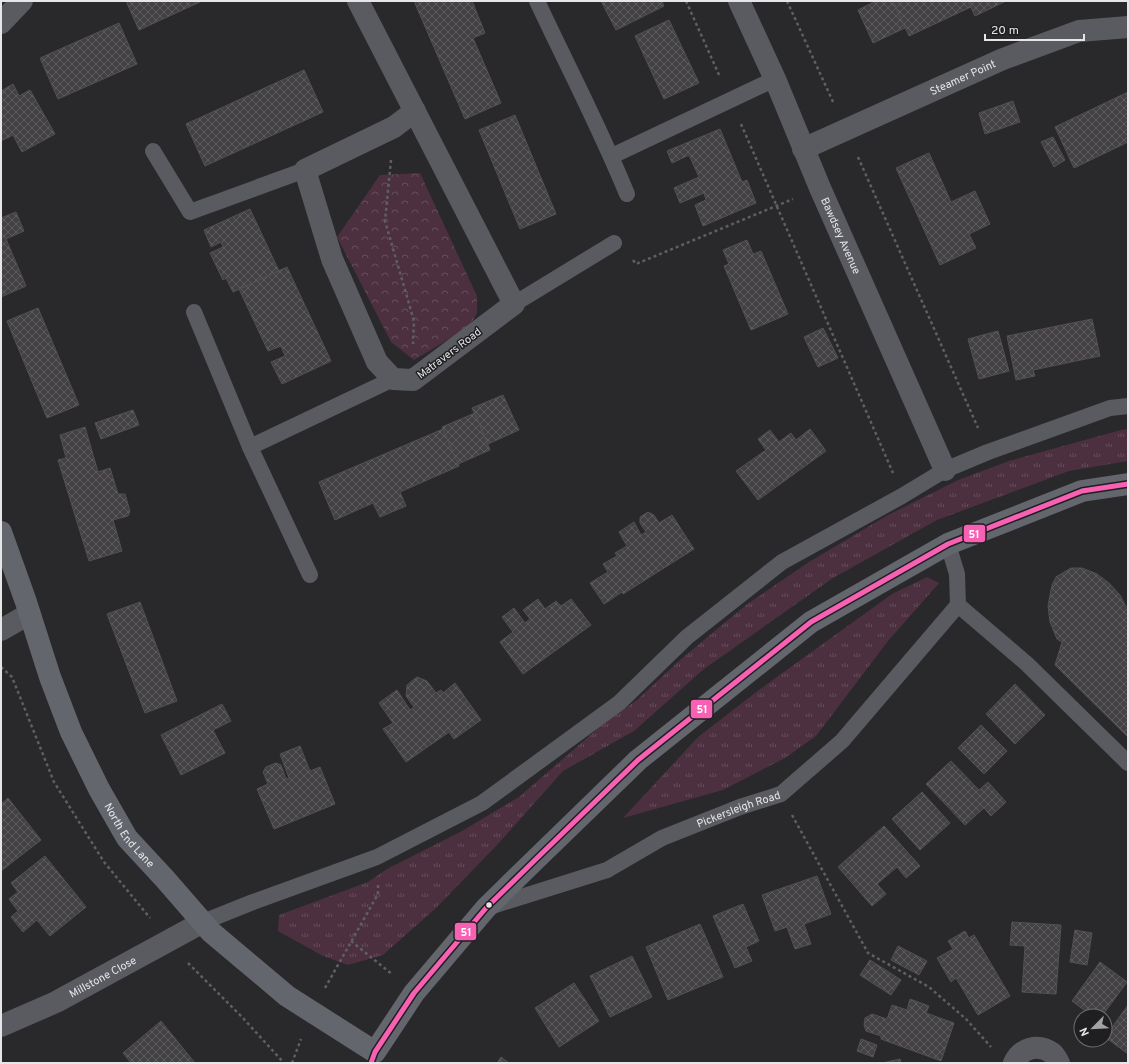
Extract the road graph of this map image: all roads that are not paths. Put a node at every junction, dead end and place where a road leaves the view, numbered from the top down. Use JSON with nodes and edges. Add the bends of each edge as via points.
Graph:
{"nodes":[{"id":1,"x":22,"y":1,"type":"edge"},
{"id":2,"x":358,"y":1,"type":"edge"},
{"id":3,"x":537,"y":1,"type":"edge"},
{"id":4,"x":739,"y":1,"type":"edge"},
{"id":5,"x":1,"y":22,"type":"edge"},
{"id":6,"x":1128,"y":26,"type":"edge"},
{"id":7,"x":775,"y":79,"type":"junction"},
{"id":8,"x":415,"y":111,"type":"junction"},
{"id":9,"x":803,"y":149,"type":"junction"},
{"id":10,"x":153,"y":152,"type":"dead end"},
{"id":11,"x":612,"y":156,"type":"junction"},
{"id":12,"x":305,"y":170,"type":"junction"},
{"id":13,"x":627,"y":194,"type":"dead end"},
{"id":14,"x":614,"y":243,"type":"road end"},
{"id":15,"x":514,"y":304,"type":"junction"},
{"id":16,"x":194,"y":312,"type":"dead end"},
{"id":17,"x":403,"y":380,"type":"junction"},
{"id":18,"x":1128,"y":406,"type":"edge"},
{"id":19,"x":250,"y":447,"type":"junction"},
{"id":20,"x":945,"y":470,"type":"junction"},
{"id":21,"x":1128,"y":484,"type":"edge"},
{"id":22,"x":1,"y":532,"type":"edge"},
{"id":23,"x":948,"y":544,"type":"junction"},
{"id":24,"x":310,"y":575,"type":"dead end"},
{"id":25,"x":958,"y":605,"type":"junction"},
{"id":26,"x":28,"y":614,"type":"junction"},
{"id":27,"x":1,"y":630,"type":"edge"},
{"id":28,"x":1128,"y":763,"type":"edge"},
{"id":29,"x":486,"y":908,"type":"junction"},
{"id":30,"x":202,"y":922,"type":"junction"},
{"id":31,"x":1,"y":1026,"type":"edge"},
{"id":32,"x":1014,"y":1063,"type":"edge"},
{"id":33,"x":1059,"y":1063,"type":"edge"}],
"edges":[{"from":1,"to":5,"type":"street"},
{"from":2,"to":8,"type":"street"},
{"from":3,"to":11,"type":"lane"},
{"from":4,"to":7,"type":"street","name":"Bawdsey Avenue"},
{"from":6,"to":9,"type":"street","name":"Steamer Point","via":[[1079,31],[1003,59]]},
{"from":7,"to":9,"type":"street","name":"Bawdsey Avenue"},
{"from":7,"to":11,"type":"lane"},
{"from":8,"to":12,"type":"street","via":[[394,127]]},
{"from":8,"to":15,"type":"street"},
{"from":9,"to":20,"type":"street","name":"Bawdsey Avenue"},
{"from":10,"to":12,"type":"lane","via":[[190,212]]},
{"from":11,"to":13,"type":"lane"},
{"from":12,"to":17,"type":"street","via":[[332,259],[377,362]]},
{"from":14,"to":15,"type":"lane"},
{"from":15,"to":17,"type":"street","name":"Matravers Road"},
{"from":16,"to":19,"type":"lane"},
{"from":17,"to":19,"type":"lane"},
{"from":18,"to":20,"type":"lane","via":[[1110,408]]},
{"from":19,"to":24,"type":"lane"},
{"from":20,"to":30,"type":"lane","via":[[782,562],[687,637],[619,703],[482,803],[377,858]]},
{"from":21,"to":23,"type":"main road","via":[[1082,491]]},
{"from":22,"to":26,"type":"main road","name":"North End Lane"},
{"from":23,"to":25,"type":"lane","via":[[957,574]]},
{"from":23,"to":29,"type":"main road","via":[[811,622],[638,760]]},
{"from":25,"to":28,"type":"lane","via":[[1027,664]]},
{"from":25,"to":29,"type":"lane","name":"Pickersleigh Road","via":[[842,741],[781,794],[740,806],[662,838],[607,870]]},
{"from":26,"to":27,"type":"street"},
{"from":26,"to":30,"type":"main road","name":"North End Lane","via":[[71,732],[126,838]]},
{"from":29,"to":30,"type":"main road","name":"North End Lane","via":[[414,993],[376,1052],[287,996],[210,932]]},
{"from":30,"to":31,"type":"street","name":"Millstone Close","via":[[56,1002]]},
{"from":32,"to":33,"type":"street","via":[[1018,1055],[1029,1048],[1042,1047],[1053,1053]]}]}
